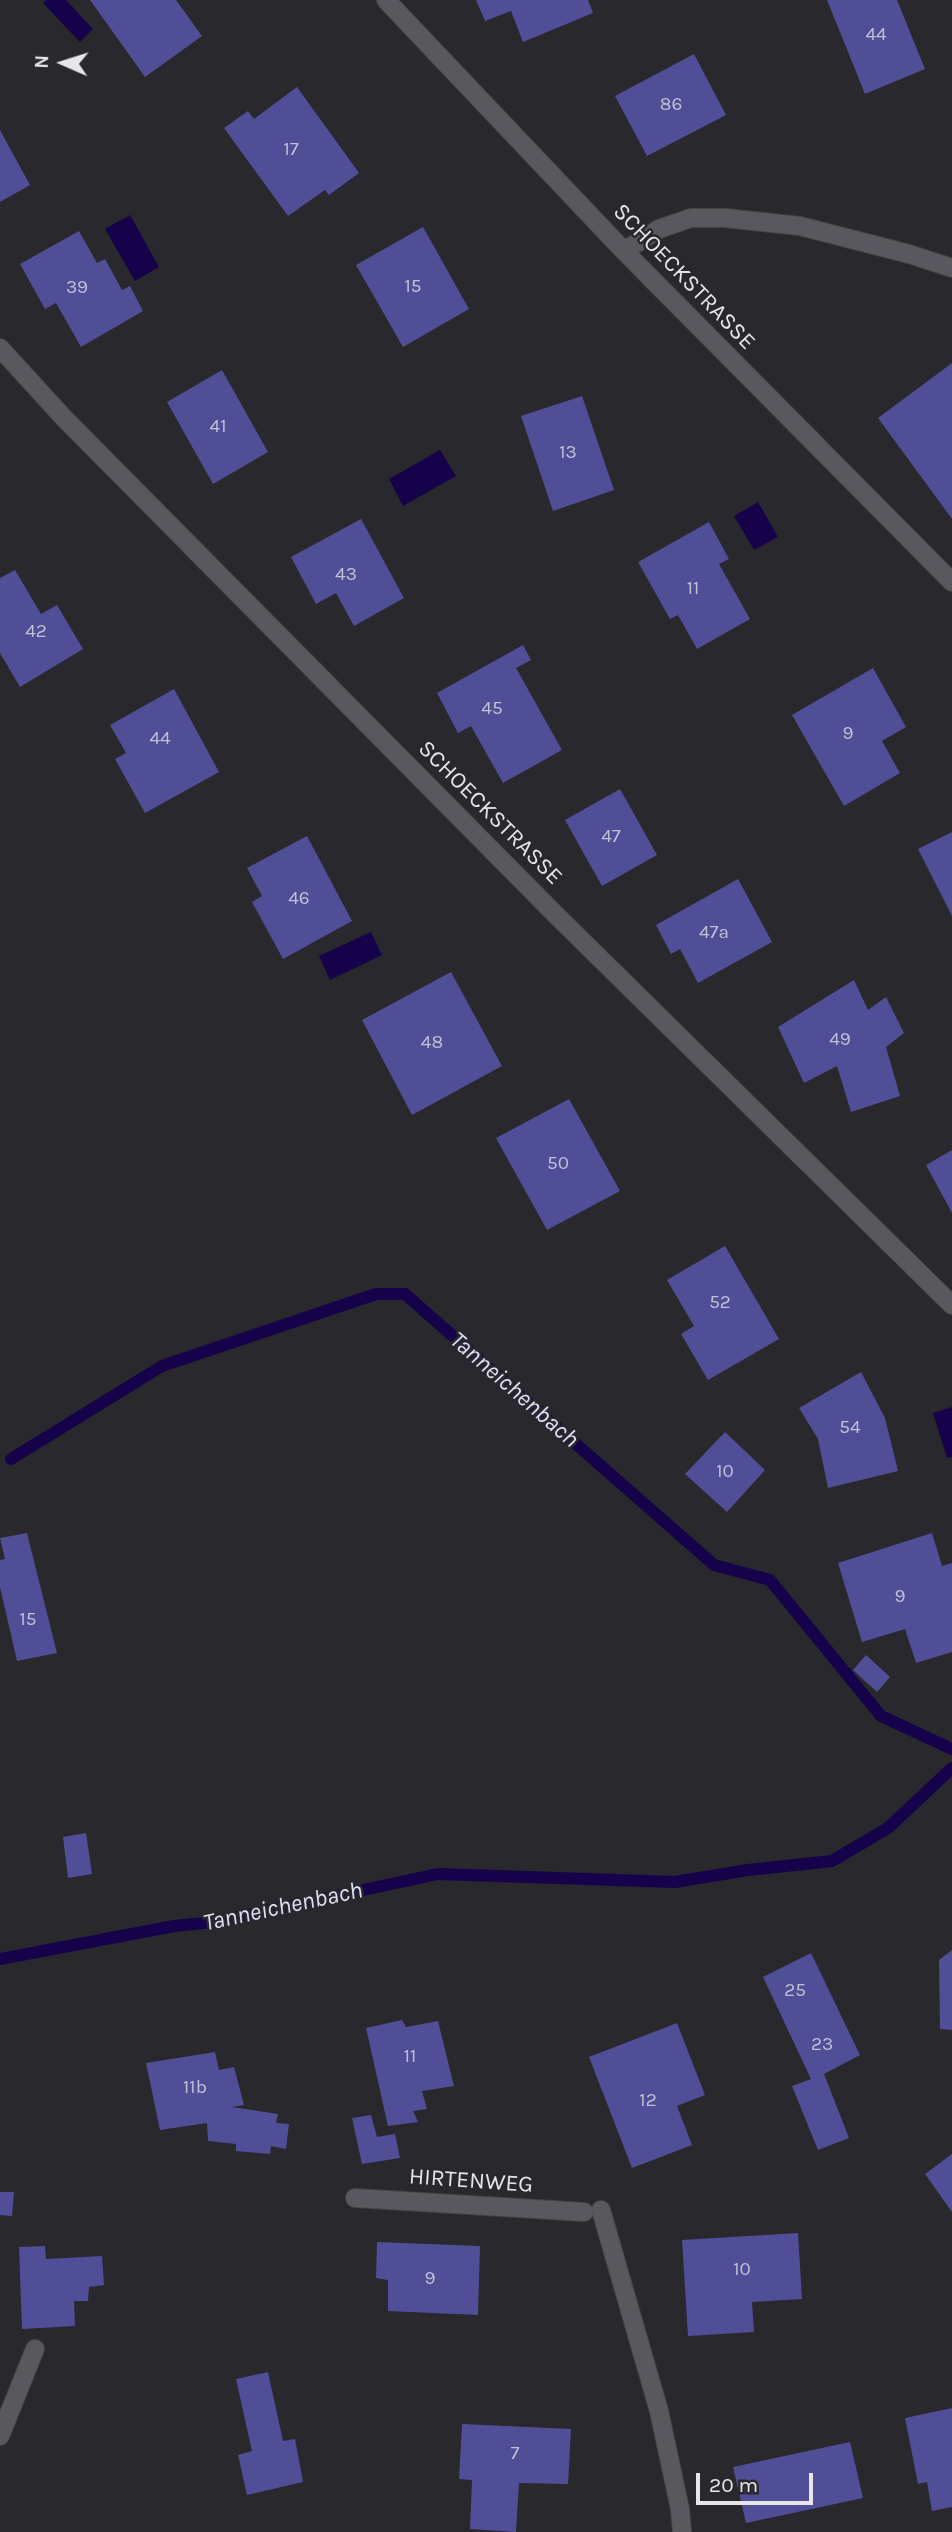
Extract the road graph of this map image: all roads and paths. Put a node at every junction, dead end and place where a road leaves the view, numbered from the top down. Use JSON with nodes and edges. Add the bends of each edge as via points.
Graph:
{"nodes":[{"id":1,"x":386,"y":0,"type":"edge"},
{"id":2,"x":624,"y":251,"type":"junction"},
{"id":3,"x":952,"y":268,"type":"edge"},
{"id":4,"x":0,"y":348,"type":"edge"},
{"id":5,"x":952,"y":582,"type":"edge"},
{"id":6,"x":952,"y":1305,"type":"edge"},
{"id":7,"x":355,"y":2198,"type":"dead end"},
{"id":8,"x":35,"y":2349,"type":"dead end"},
{"id":9,"x":0,"y":2436,"type":"edge"},
{"id":10,"x":682,"y":2532,"type":"edge"}],
"edges":[{"from":1,"to":2,"type":"street","name":"SCHOECKSTRASSE"},
{"from":2,"to":3,"type":"street","via":[[659,229],[691,218],[724,218],[800,226]]},
{"from":2,"to":5,"type":"street","name":"SCHOECKSTRASSE"},
{"from":4,"to":6,"type":"street","name":"SCHOECKSTRASSE","via":[[556,915]]},
{"from":7,"to":10,"type":"street","name":"HIRTENWEG","via":[[592,2211],[659,2411]]},
{"from":8,"to":9,"type":"street"}]}
